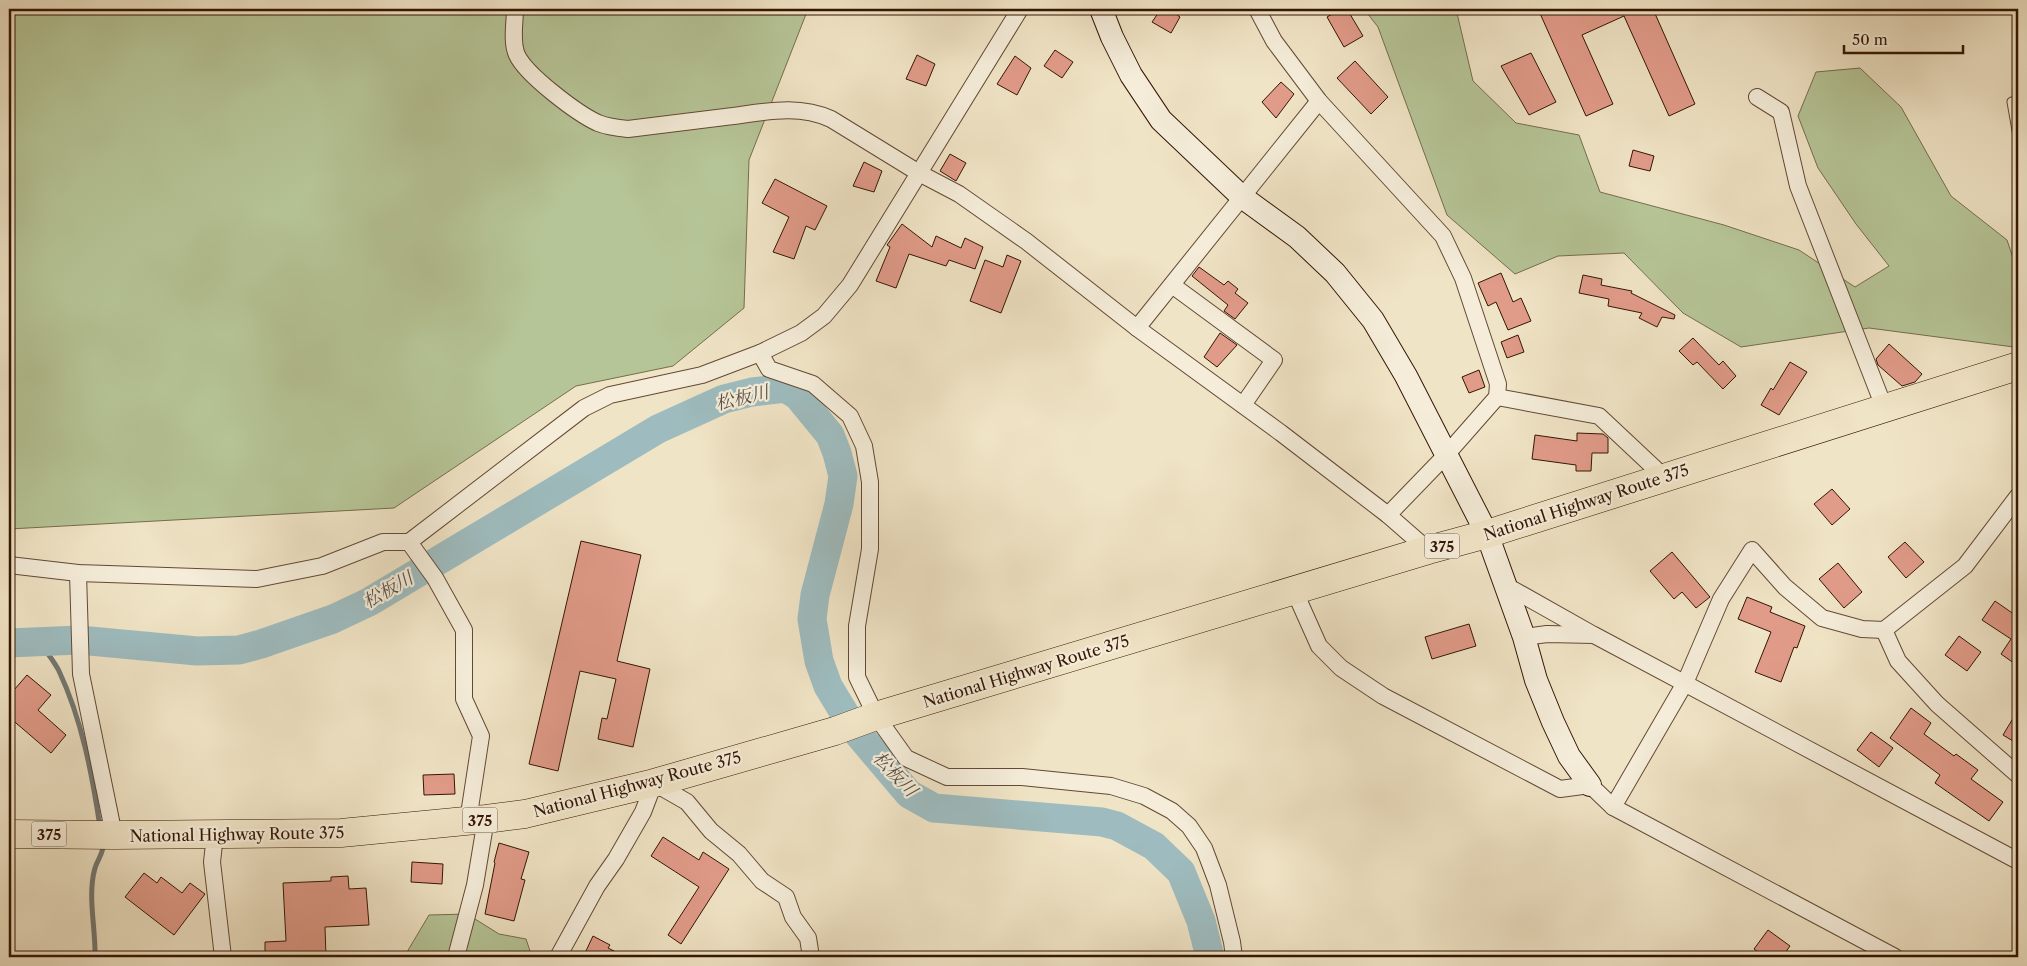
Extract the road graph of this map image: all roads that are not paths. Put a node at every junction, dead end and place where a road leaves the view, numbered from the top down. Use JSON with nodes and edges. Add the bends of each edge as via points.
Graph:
{"nodes":[{"id":1,"x":515,"y":9,"type":"edge"},
{"id":2,"x":1020,"y":9,"type":"edge"},
{"id":3,"x":1101,"y":9,"type":"edge"},
{"id":4,"x":1257,"y":9,"type":"edge"},
{"id":5,"x":1757,"y":97,"type":"dead end"},
{"id":6,"x":2018,"y":100,"type":"edge"},
{"id":7,"x":1319,"y":101,"type":"junction"},
{"id":8,"x":2018,"y":136,"type":"edge"},
{"id":9,"x":918,"y":173,"type":"junction"},
{"id":10,"x":1242,"y":197,"type":"junction"},
{"id":11,"x":1172,"y":285,"type":"junction"},
{"id":12,"x":1137,"y":328,"type":"junction"},
{"id":13,"x":760,"y":353,"type":"junction"},
{"id":14,"x":2018,"y":366,"type":"edge"},
{"id":15,"x":1497,"y":397,"type":"junction"},
{"id":16,"x":1243,"y":405,"type":"junction"},
{"id":17,"x":1884,"y":407,"type":"junction"},
{"id":18,"x":1446,"y":456,"type":"junction"},
{"id":19,"x":1664,"y":477,"type":"junction"},
{"id":20,"x":2018,"y":496,"type":"edge"},
{"id":21,"x":1388,"y":515,"type":"junction"},
{"id":22,"x":1487,"y":534,"type":"junction"},
{"id":23,"x":413,"y":548,"type":"junction"},
{"id":24,"x":1428,"y":550,"type":"junction"},
{"id":25,"x":9,"y":565,"type":"edge"},
{"id":26,"x":78,"y":572,"type":"junction"},
{"id":27,"x":1505,"y":585,"type":"junction"},
{"id":28,"x":1294,"y":590,"type":"junction"},
{"id":29,"x":1884,"y":630,"type":"junction"},
{"id":30,"x":1594,"y":635,"type":"junction"},
{"id":31,"x":1524,"y":637,"type":"junction"},
{"id":32,"x":1685,"y":684,"type":"junction"},
{"id":33,"x":870,"y":718,"type":"junction"},
{"id":34,"x":2018,"y":775,"type":"edge"},
{"id":35,"x":654,"y":783,"type":"junction"},
{"id":36,"x":1590,"y":785,"type":"junction"},
{"id":37,"x":1613,"y":807,"type":"junction"},
{"id":38,"x":477,"y":820,"type":"junction"},
{"id":39,"x":9,"y":834,"type":"edge"},
{"id":40,"x":101,"y":835,"type":"junction"},
{"id":41,"x":214,"y":835,"type":"junction"},
{"id":42,"x":2018,"y":861,"type":"edge"},
{"id":43,"x":223,"y":957,"type":"edge"},
{"id":44,"x":456,"y":957,"type":"edge"},
{"id":45,"x":558,"y":957,"type":"edge"},
{"id":46,"x":812,"y":957,"type":"edge"},
{"id":47,"x":1234,"y":957,"type":"edge"},
{"id":48,"x":1895,"y":957,"type":"edge"}],
"edges":[{"from":1,"to":9,"type":"street","via":[[516,54],[550,91],[597,122],[628,129],[796,109],[824,115]]},
{"from":2,"to":9,"type":"street"},
{"from":3,"to":10,"type":"street","via":[[1131,75],[1161,120]]},
{"from":4,"to":7,"type":"street","via":[[1274,42]]},
{"from":5,"to":17,"type":"street","via":[[1781,112],[1798,186]]},
{"from":6,"to":8,"type":"lane","via":[[2012,102]]},
{"from":7,"to":10,"type":"street"},
{"from":7,"to":15,"type":"street","via":[[1443,236],[1463,278],[1498,384]]},
{"from":9,"to":12,"type":"street","via":[[959,194]]},
{"from":9,"to":13,"type":"street","via":[[850,285],[824,316],[801,333]]},
{"from":10,"to":11,"type":"street"},
{"from":10,"to":18,"type":"street","via":[[1297,237],[1335,273],[1373,320],[1406,376]]},
{"from":11,"to":12,"type":"street"},
{"from":11,"to":16,"type":"street","via":[[1274,360]]},
{"from":12,"to":16,"type":"street"},
{"from":13,"to":23,"type":"street","via":[[702,376],[610,395],[584,408]]},
{"from":13,"to":33,"type":"street","via":[[769,369],[813,384],[850,416],[864,446],[870,482],[870,549],[857,626],[857,677]]},
{"from":14,"to":17,"type":"highway","name":"National Highway Route 375","number":"375"},
{"from":15,"to":18,"type":"street"},
{"from":15,"to":19,"type":"street","via":[[1599,416]]},
{"from":16,"to":21,"type":"street"},
{"from":17,"to":19,"type":"highway","name":"National Highway Route 375","number":"375"},
{"from":18,"to":21,"type":"street"},
{"from":18,"to":22,"type":"street"},
{"from":19,"to":22,"type":"highway","name":"National Highway Route 375","number":"375"},
{"from":20,"to":29,"type":"street","via":[[1965,566]]},
{"from":21,"to":24,"type":"street"},
{"from":22,"to":24,"type":"highway","name":"National Highway Route 375","number":"375"},
{"from":22,"to":27,"type":"street"},
{"from":23,"to":26,"type":"street","via":[[383,542],[322,566],[257,579]]},
{"from":23,"to":38,"type":"street","via":[[435,578],[464,630],[464,699],[482,736]]},
{"from":24,"to":28,"type":"highway","name":"National Highway Route 375","number":"375"},
{"from":25,"to":26,"type":"street"},
{"from":26,"to":40,"type":"street","via":[[81,674]]},
{"from":27,"to":30,"type":"street"},
{"from":27,"to":31,"type":"street"},
{"from":28,"to":33,"type":"highway","name":"National Highway Route 375","number":"375"},
{"from":28,"to":36,"type":"street","via":[[1319,646],[1341,668],[1383,696],[1560,789]]},
{"from":29,"to":32,"type":"street","via":[[1862,629],[1822,618],[1785,587],[1752,550],[1721,599]]},
{"from":29,"to":34,"type":"street","via":[[1898,661],[1937,704]]},
{"from":30,"to":31,"type":"street"},
{"from":30,"to":32,"type":"street"},
{"from":31,"to":36,"type":"street","via":[[1536,680],[1553,722],[1569,756]]},
{"from":32,"to":37,"type":"street"},
{"from":32,"to":42,"type":"street"},
{"from":33,"to":35,"type":"highway","name":"National Highway Route 375","number":"375"},
{"from":33,"to":47,"type":"street","via":[[906,758],[947,777],[1022,777],[1111,786],[1144,796],[1172,811],[1189,826],[1204,848],[1218,885]]},
{"from":35,"to":38,"type":"highway","name":"National Highway Route 375","number":"375","via":[[525,814]]},
{"from":35,"to":45,"type":"street","via":[[643,812]]},
{"from":35,"to":46,"type":"street","via":[[687,802],[711,831],[740,854],[762,881],[786,897],[793,917],[808,938]]},
{"from":36,"to":37,"type":"street"},
{"from":37,"to":48,"type":"street"},
{"from":38,"to":41,"type":"highway","name":"National Highway Route 375","number":"375","via":[[341,833]]},
{"from":38,"to":44,"type":"street","via":[[474,884]]},
{"from":39,"to":40,"type":"highway","name":"National Highway Route 375","number":"375"},
{"from":40,"to":41,"type":"highway","name":"National Highway Route 375","number":"375"},
{"from":41,"to":43,"type":"street","via":[[212,862]]}]}
